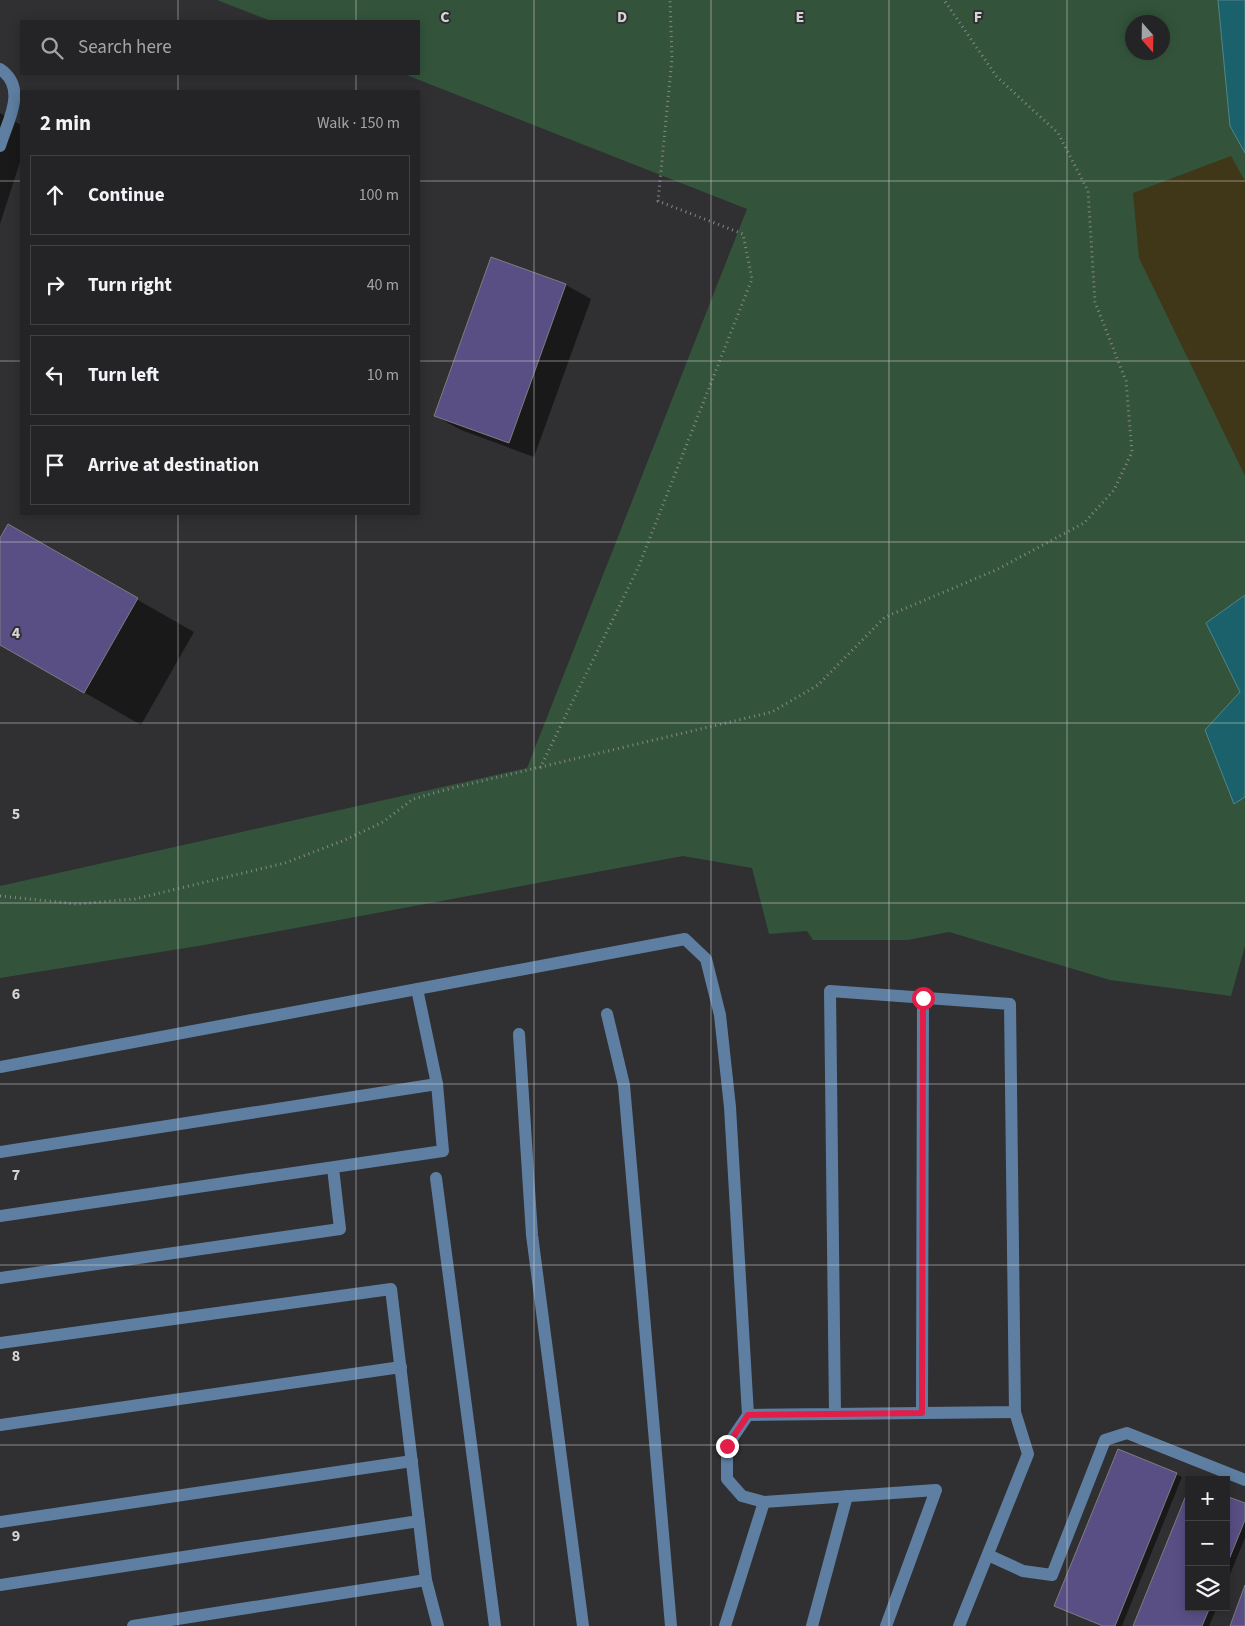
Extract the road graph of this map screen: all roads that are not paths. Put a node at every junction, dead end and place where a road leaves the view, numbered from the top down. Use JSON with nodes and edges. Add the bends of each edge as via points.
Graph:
{"nodes":[{"id":1,"x":0,"y":69,"type":"edge"},
{"id":2,"x":0,"y":146,"type":"edge"},
{"id":3,"x":417,"y":989,"type":"junction"},
{"id":4,"x":923,"y":998,"type":"junction"},
{"id":5,"x":607,"y":1014,"type":"dead end"},
{"id":6,"x":519,"y":1034,"type":"dead end"},
{"id":7,"x":0,"y":1067,"type":"edge"},
{"id":8,"x":437,"y":1084,"type":"junction"},
{"id":9,"x":0,"y":1152,"type":"edge"},
{"id":10,"x":333,"y":1168,"type":"junction"},
{"id":11,"x":436,"y":1178,"type":"dead end"},
{"id":12,"x":0,"y":1216,"type":"edge"},
{"id":13,"x":0,"y":1278,"type":"edge"},
{"id":14,"x":0,"y":1343,"type":"edge"},
{"id":15,"x":401,"y":1367,"type":"junction"},
{"id":16,"x":1015,"y":1412,"type":"junction"},
{"id":17,"x":922,"y":1413,"type":"junction"},
{"id":18,"x":835,"y":1414,"type":"junction"},
{"id":19,"x":748,"y":1415,"type":"junction"},
{"id":20,"x":0,"y":1425,"type":"edge"},
{"id":21,"x":412,"y":1461,"type":"junction"},
{"id":22,"x":1245,"y":1480,"type":"edge"},
{"id":23,"x":847,"y":1496,"type":"junction"},
{"id":24,"x":764,"y":1502,"type":"junction"},
{"id":25,"x":419,"y":1521,"type":"junction"},
{"id":26,"x":0,"y":1522,"type":"edge"},
{"id":27,"x":988,"y":1555,"type":"junction"},
{"id":28,"x":426,"y":1580,"type":"junction"},
{"id":29,"x":0,"y":1585,"type":"edge"},
{"id":30,"x":133,"y":1626,"type":"edge"},
{"id":31,"x":438,"y":1626,"type":"edge"},
{"id":32,"x":495,"y":1626,"type":"edge"},
{"id":33,"x":582,"y":1626,"type":"edge"},
{"id":34,"x":671,"y":1626,"type":"edge"},
{"id":35,"x":725,"y":1626,"type":"edge"},
{"id":36,"x":812,"y":1626,"type":"edge"},
{"id":37,"x":886,"y":1626,"type":"edge"},
{"id":38,"x":959,"y":1626,"type":"edge"}],
"edges":[{"from":1,"to":2,"type":"lane","via":[[15,86],[15,100]]},
{"from":3,"to":7,"type":"lane"},
{"from":3,"to":8,"type":"lane"},
{"from":3,"to":19,"type":"lane","via":[[685,939],[706,959],[720,1015],[730,1106]]},
{"from":4,"to":16,"type":"lane","via":[[1010,1004]]},
{"from":4,"to":17,"type":"lane"},
{"from":4,"to":18,"type":"lane","via":[[830,991]]},
{"from":5,"to":34,"type":"lane","via":[[624,1085]]},
{"from":6,"to":33,"type":"lane","via":[[532,1235]]},
{"from":8,"to":9,"type":"lane"},
{"from":8,"to":10,"type":"lane","via":[[443,1151]]},
{"from":10,"to":12,"type":"lane"},
{"from":10,"to":13,"type":"lane","via":[[340,1229]]},
{"from":11,"to":32,"type":"lane"},
{"from":14,"to":15,"type":"lane","via":[[391,1289]]},
{"from":15,"to":20,"type":"lane"},
{"from":15,"to":21,"type":"lane"},
{"from":16,"to":17,"type":"lane"},
{"from":16,"to":27,"type":"lane","via":[[1028,1454]]},
{"from":17,"to":18,"type":"lane"},
{"from":18,"to":19,"type":"lane"},
{"from":19,"to":24,"type":"lane","via":[[727,1446],[727,1478],[742,1496]]},
{"from":21,"to":25,"type":"lane"},
{"from":21,"to":26,"type":"lane"},
{"from":22,"to":27,"type":"lane","via":[[1127,1433],[1105,1440],[1052,1575],[1023,1571]]},
{"from":23,"to":24,"type":"lane"},
{"from":23,"to":36,"type":"lane"},
{"from":23,"to":37,"type":"lane","via":[[936,1490]]},
{"from":24,"to":35,"type":"lane"},
{"from":25,"to":28,"type":"lane"},
{"from":25,"to":29,"type":"lane"},
{"from":27,"to":38,"type":"lane"},
{"from":28,"to":30,"type":"lane"},
{"from":28,"to":31,"type":"lane"}]}
